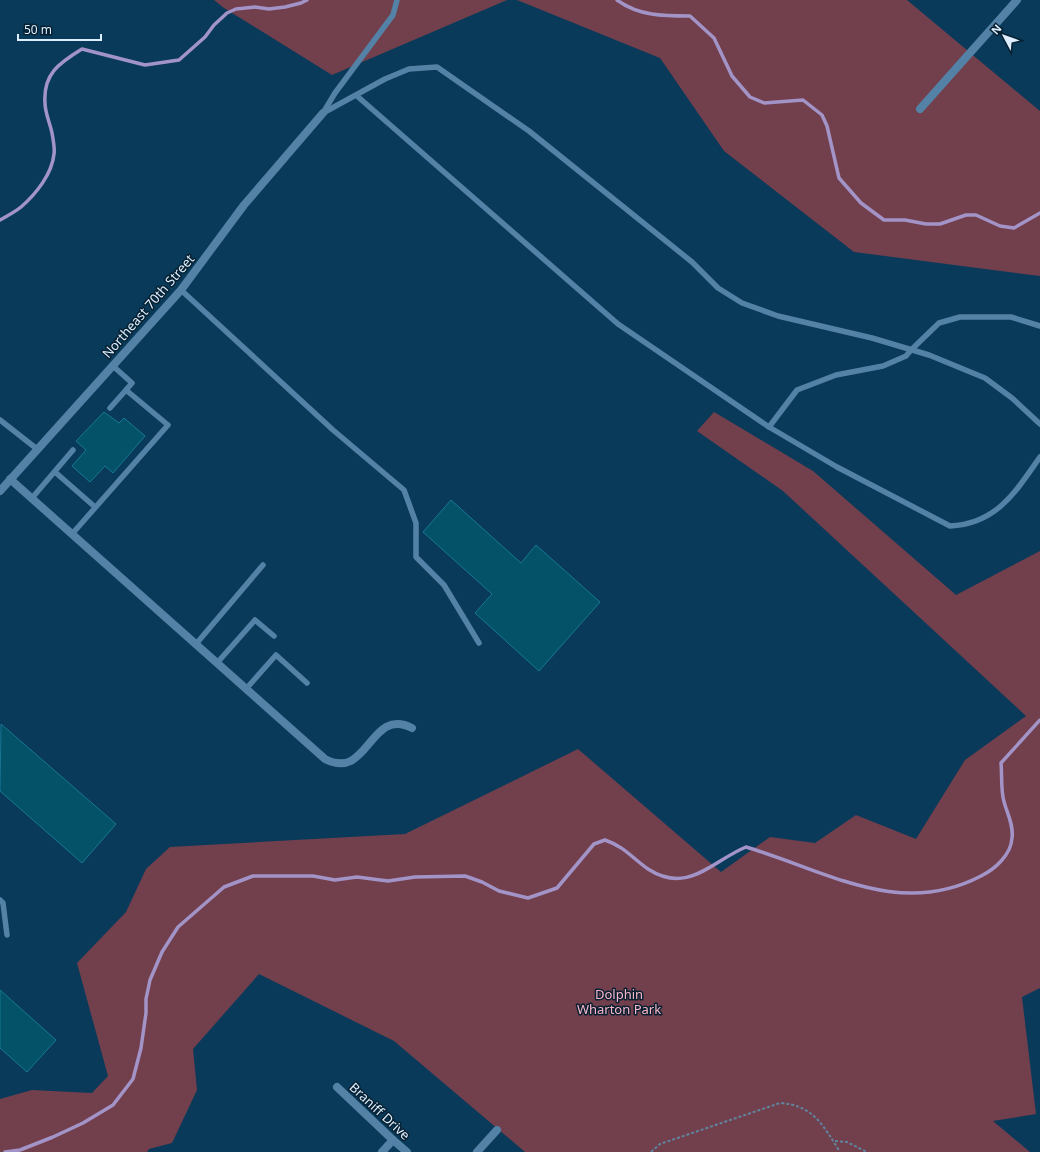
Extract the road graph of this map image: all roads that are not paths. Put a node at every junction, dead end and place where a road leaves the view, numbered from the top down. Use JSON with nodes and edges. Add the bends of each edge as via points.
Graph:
{"nodes":[{"id":1,"x":397,"y":0,"type":"edge"},
{"id":2,"x":1017,"y":0,"type":"edge"},
{"id":3,"x":357,"y":96,"type":"junction"},
{"id":4,"x":920,"y":108,"type":"dead end"},
{"id":5,"x":323,"y":113,"type":"junction"},
{"id":6,"x":181,"y":290,"type":"junction"},
{"id":7,"x":1040,"y":326,"type":"edge"},
{"id":8,"x":911,"y":350,"type":"junction"},
{"id":9,"x":113,"y":366,"type":"junction"},
{"id":10,"x":126,"y":390,"type":"junction"},
{"id":11,"x":110,"y":408,"type":"dead end"},
{"id":12,"x":0,"y":420,"type":"edge"},
{"id":13,"x":1040,"y":424,"type":"edge"},
{"id":14,"x":769,"y":427,"type":"junction"},
{"id":15,"x":37,"y":449,"type":"junction"},
{"id":16,"x":73,"y":450,"type":"dead end"},
{"id":17,"x":1040,"y":456,"type":"edge"},
{"id":18,"x":55,"y":472,"type":"junction"},
{"id":19,"x":10,"y":479,"type":"junction"},
{"id":20,"x":0,"y":491,"type":"edge"},
{"id":21,"x":32,"y":498,"type":"junction"},
{"id":22,"x":95,"y":506,"type":"junction"},
{"id":23,"x":72,"y":534,"type":"junction"},
{"id":24,"x":263,"y":565,"type":"dead end"},
{"id":25,"x":274,"y":636,"type":"dead end"},
{"id":26,"x":479,"y":643,"type":"dead end"},
{"id":27,"x":196,"y":644,"type":"junction"},
{"id":28,"x":217,"y":663,"type":"junction"},
{"id":29,"x":307,"y":683,"type":"dead end"},
{"id":30,"x":246,"y":689,"type":"junction"},
{"id":31,"x":412,"y":728,"type":"dead end"},
{"id":32,"x":0,"y":900,"type":"edge"},
{"id":33,"x":7,"y":935,"type":"dead end"},
{"id":34,"x":337,"y":1087,"type":"dead end"},
{"id":35,"x":496,"y":1130,"type":"dead end"},
{"id":36,"x":393,"y":1140,"type":"junction"},
{"id":37,"x":382,"y":1152,"type":"edge"},
{"id":38,"x":407,"y":1152,"type":"edge"},
{"id":39,"x":477,"y":1152,"type":"edge"}],
"edges":[{"from":1,"to":5,"type":"lane","via":[[393,16]]},
{"from":2,"to":4,"type":"street"},
{"from":3,"to":5,"type":"lane"},
{"from":3,"to":8,"type":"lane","via":[[385,79],[409,69],[437,67],[529,131],[692,262],[718,288],[742,303],[778,316]]},
{"from":3,"to":14,"type":"lane","via":[[618,324]]},
{"from":5,"to":6,"type":"street","name":"Northeast 70th Street","via":[[244,205]]},
{"from":6,"to":9,"type":"street","name":"Northeast 70th Street"},
{"from":6,"to":26,"type":"lane","via":[[333,430],[404,490],[416,523],[416,557],[444,585]]},
{"from":7,"to":8,"type":"lane","via":[[1011,317],[960,317],[939,323]]},
{"from":8,"to":13,"type":"lane","via":[[985,378]]},
{"from":8,"to":14,"type":"lane","via":[[906,356],[883,366],[836,375],[797,390]]},
{"from":9,"to":10,"type":"lane","via":[[132,383]]},
{"from":9,"to":15,"type":"street","name":"Northeast 70th Street"},
{"from":10,"to":11,"type":"lane"},
{"from":10,"to":22,"type":"lane","via":[[168,425]]},
{"from":12,"to":15,"type":"lane"},
{"from":14,"to":17,"type":"lane","via":[[837,467],[950,526],[967,525],[989,516],[1013,495]]},
{"from":15,"to":19,"type":"street","name":"Northeast 70th Street"},
{"from":16,"to":18,"type":"lane"},
{"from":18,"to":21,"type":"lane"},
{"from":18,"to":22,"type":"lane"},
{"from":19,"to":20,"type":"street","name":"Northeast 70th Street"},
{"from":19,"to":21,"type":"street"},
{"from":21,"to":23,"type":"street"},
{"from":22,"to":23,"type":"lane"},
{"from":23,"to":27,"type":"street"},
{"from":24,"to":27,"type":"lane"},
{"from":25,"to":28,"type":"lane","via":[[255,620]]},
{"from":27,"to":28,"type":"street"},
{"from":28,"to":30,"type":"street"},
{"from":29,"to":30,"type":"lane","via":[[276,655]]},
{"from":30,"to":31,"type":"street","via":[[325,759],[334,764],[345,764],[357,758],[385,726],[393,723]]},
{"from":32,"to":33,"type":"lane","via":[[3,903]]},
{"from":34,"to":36,"type":"street","name":"Braniff Drive"},
{"from":35,"to":39,"type":"street"},
{"from":36,"to":37,"type":"street"},
{"from":36,"to":38,"type":"street","name":"Braniff Drive"}]}
